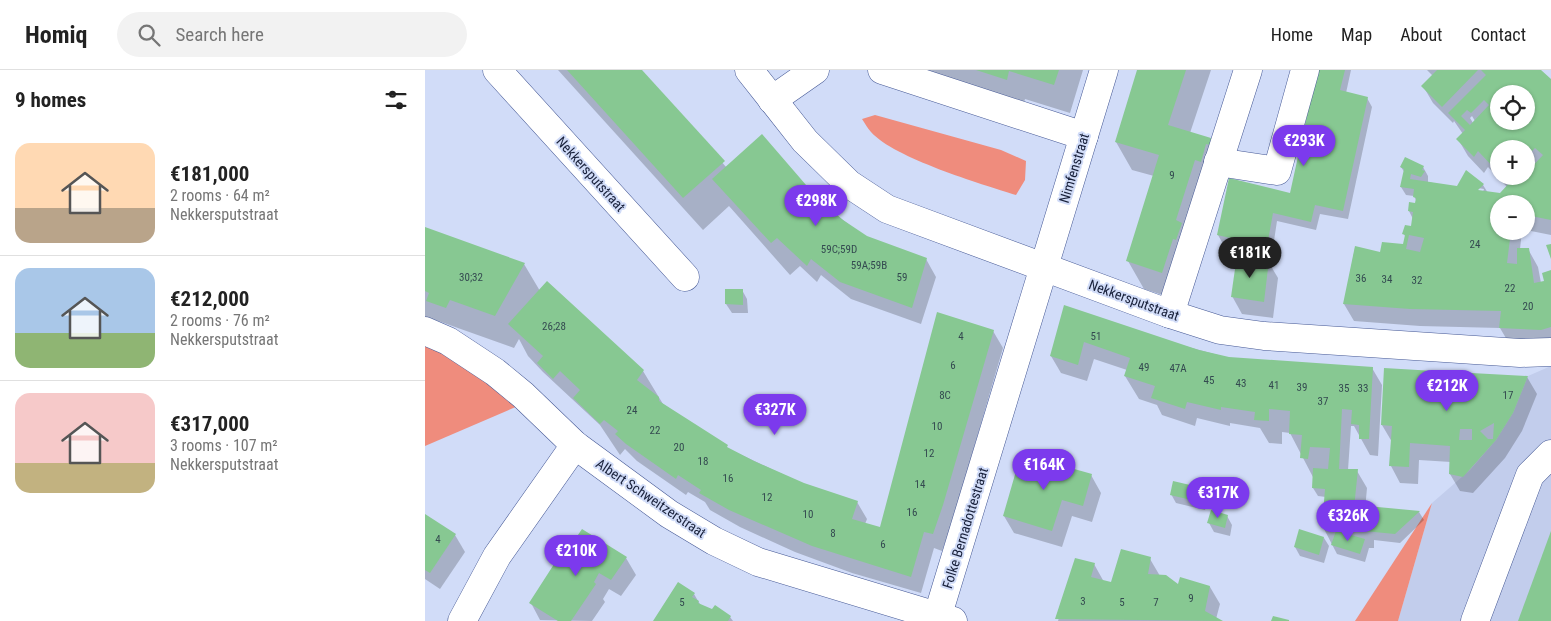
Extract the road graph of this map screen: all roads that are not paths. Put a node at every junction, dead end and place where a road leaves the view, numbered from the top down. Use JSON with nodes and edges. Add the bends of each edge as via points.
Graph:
{"nodes":[{"id":1,"x":497,"y":70,"type":"edge"},
{"id":2,"x":749,"y":70,"type":"edge"},
{"id":3,"x":815,"y":70,"type":"edge"},
{"id":4,"x":882,"y":70,"type":"edge"},
{"id":5,"x":1105,"y":70,"type":"edge"},
{"id":6,"x":1247,"y":70,"type":"edge"},
{"id":7,"x":1305,"y":70,"type":"edge"},
{"id":8,"x":772,"y":100,"type":"junction"},
{"id":9,"x":1084,"y":136,"type":"junction"},
{"id":10,"x":1218,"y":162,"type":"junction"},
{"id":11,"x":1044,"y":267,"type":"junction"},
{"id":12,"x":685,"y":277,"type":"dead end"},
{"id":13,"x":1170,"y":314,"type":"junction"},
{"id":14,"x":425,"y":331,"type":"edge"},
{"id":15,"x":1551,"y":352,"type":"edge"},
{"id":16,"x":575,"y":446,"type":"junction"},
{"id":17,"x":1551,"y":454,"type":"edge"},
{"id":18,"x":942,"y":620,"type":"edge"},
{"id":19,"x":462,"y":621,"type":"edge"},
{"id":20,"x":1475,"y":621,"type":"edge"}],
"edges":[{"from":1,"to":12,"type":"street","name":"Nekkersputstraat"},
{"from":2,"to":8,"type":"street","name":"Nekkersputstraat"},
{"from":3,"to":8,"type":"street"},
{"from":4,"to":9,"type":"street"},
{"from":5,"to":9,"type":"street","name":"Nimfenstraat"},
{"from":6,"to":10,"type":"street"},
{"from":7,"to":10,"type":"street","via":[[1277,171]]},
{"from":8,"to":11,"type":"street","name":"Nekkersputstraat","via":[[805,141],[849,184],[887,209]]},
{"from":9,"to":11,"type":"street","name":"Nimfenstraat"},
{"from":10,"to":13,"type":"street"},
{"from":11,"to":13,"type":"street","name":"Nekkersputstraat"},
{"from":11,"to":18,"type":"street","name":"Folke Bernadottestraat"},
{"from":13,"to":15,"type":"street","name":"Nekkersputstraat","via":[[1220,330],[1264,336],[1520,353]]},
{"from":14,"to":16,"type":"street","name":"Albert Schweitzerstraat","via":[[448,341],[495,372]]},
{"from":16,"to":18,"type":"street","name":"Albert Schweitzerstraat","via":[[669,514],[714,542],[758,562]]},
{"from":16,"to":19,"type":"street","via":[[497,556]]},
{"from":17,"to":20,"type":"street","via":[[1530,475]]}]}
